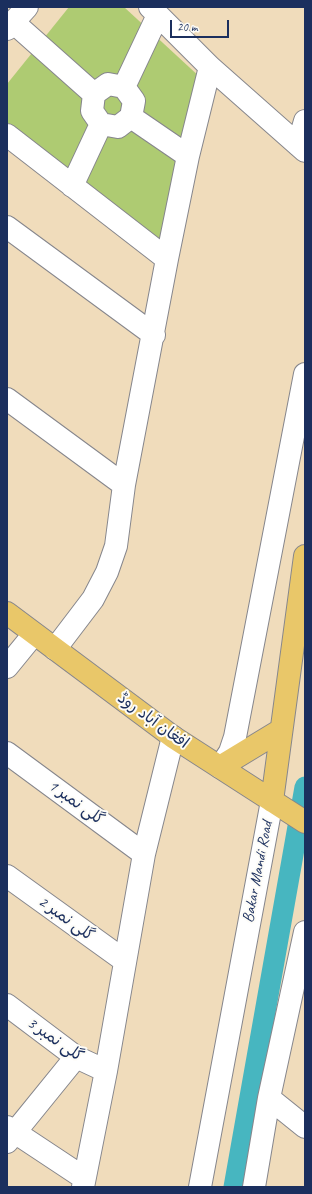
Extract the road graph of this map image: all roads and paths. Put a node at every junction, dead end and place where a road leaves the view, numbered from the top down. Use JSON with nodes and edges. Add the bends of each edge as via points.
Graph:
{"nodes":[{"id":1,"x":154,"y":11,"type":"edge"},
{"id":2,"x":16,"y":19,"type":"edge"},
{"id":3,"x":210,"y":67,"type":"junction"},
{"id":4,"x":124,"y":87,"type":"junction"},
{"id":5,"x":94,"y":94,"type":"junction"},
{"id":6,"x":131,"y":117,"type":"junction"},
{"id":7,"x":305,"y":120,"type":"edge"},
{"id":8,"x":102,"y":124,"type":"junction"},
{"id":9,"x":7,"y":135,"type":"edge"},
{"id":10,"x":302,"y":148,"type":"edge"},
{"id":11,"x":188,"y":156,"type":"junction"},
{"id":12,"x":72,"y":186,"type":"junction"},
{"id":13,"x":7,"y":227,"type":"edge"},
{"id":14,"x":168,"y":259,"type":"junction"},
{"id":15,"x":154,"y":335,"type":"junction"},
{"id":16,"x":305,"y":374,"type":"edge"},
{"id":17,"x":7,"y":399,"type":"edge"},
{"id":18,"x":124,"y":484,"type":"junction"},
{"id":19,"x":305,"y":556,"type":"edge"},
{"id":20,"x":7,"y":613,"type":"edge"},
{"id":21,"x":34,"y":634,"type":"junction"},
{"id":22,"x":55,"y":649,"type":"junction"},
{"id":23,"x":7,"y":667,"type":"edge"},
{"id":24,"x":281,"y":730,"type":"junction"},
{"id":25,"x":173,"y":737,"type":"junction"},
{"id":26,"x":7,"y":753,"type":"edge"},
{"id":27,"x":220,"y":766,"type":"junction"},
{"id":28,"x":272,"y":801,"type":"junction"},
{"id":29,"x":298,"y":817,"type":"edge"},
{"id":30,"x":144,"y":854,"type":"junction"},
{"id":31,"x":7,"y":876,"type":"edge"},
{"id":32,"x":305,"y":932,"type":"edge"},
{"id":33,"x":125,"y":961,"type":"junction"},
{"id":34,"x":7,"y":1005,"type":"edge"},
{"id":35,"x":76,"y":1057,"type":"junction"},
{"id":36,"x":106,"y":1071,"type":"junction"},
{"id":37,"x":269,"y":1098,"type":"junction"},
{"id":38,"x":305,"y":1127,"type":"edge"},
{"id":39,"x":10,"y":1134,"type":"edge"},
{"id":40,"x":84,"y":1183,"type":"edge"},
{"id":41,"x":200,"y":1187,"type":"edge"},
{"id":42,"x":254,"y":1187,"type":"edge"}],
"edges":[{"from":1,"to":3,"type":"street"},
{"from":1,"to":4,"type":"street"},
{"from":2,"to":5,"type":"street"},
{"from":3,"to":10,"type":"street"},
{"from":3,"to":11,"type":"street"},
{"from":4,"to":5,"type":"street","via":[[108,84]]},
{"from":4,"to":6,"type":"street","via":[[134,101]]},
{"from":5,"to":8,"type":"street","via":[[92,110]]},
{"from":6,"to":8,"type":"street","via":[[118,127]]},
{"from":6,"to":11,"type":"street"},
{"from":7,"to":10,"type":"street"},
{"from":8,"to":12,"type":"street"},
{"from":9,"to":12,"type":"street"},
{"from":11,"to":14,"type":"street"},
{"from":12,"to":14,"type":"street"},
{"from":13,"to":15,"type":"street"},
{"from":14,"to":15,"type":"street"},
{"from":15,"to":18,"type":"street"},
{"from":16,"to":27,"type":"street","via":[[235,737],[230,752]]},
{"from":17,"to":18,"type":"street"},
{"from":18,"to":22,"type":"street","via":[[116,546],[107,572],[92,599]]},
{"from":19,"to":24,"type":"main road","name":"Bakar Mandi Road"},
{"from":20,"to":21,"type":"main road","name":"افغان آباد روڈ"},
{"from":21,"to":22,"type":"main road","name":"افغان آباد روڈ"},
{"from":21,"to":23,"type":"street"},
{"from":22,"to":25,"type":"main road","name":"افغان آباد روڈ"},
{"from":24,"to":27,"type":"main road"},
{"from":24,"to":28,"type":"main road","name":"Bakar Mandi Road"},
{"from":25,"to":27,"type":"main road","name":"افغان آباد روڈ"},
{"from":25,"to":30,"type":"street"},
{"from":26,"to":30,"type":"street","name":"گلی نمبر 1"},
{"from":27,"to":28,"type":"main road","name":"افغان آباد روڈ"},
{"from":28,"to":29,"type":"main road","name":"افغان آباد روڈ"},
{"from":28,"to":41,"type":"street","name":"Bakar Mandi Road"},
{"from":30,"to":33,"type":"street"},
{"from":31,"to":33,"type":"street","name":"گلی نمبر 2"},
{"from":32,"to":37,"type":"street"},
{"from":33,"to":36,"type":"street"},
{"from":34,"to":35,"type":"street","name":"گلی نمبر 3"},
{"from":35,"to":36,"type":"street","name":"گلی نمبر 3"},
{"from":35,"to":39,"type":"street"},
{"from":36,"to":40,"type":"street"},
{"from":37,"to":38,"type":"street"},
{"from":37,"to":42,"type":"street"},
{"from":39,"to":40,"type":"street"}]}
